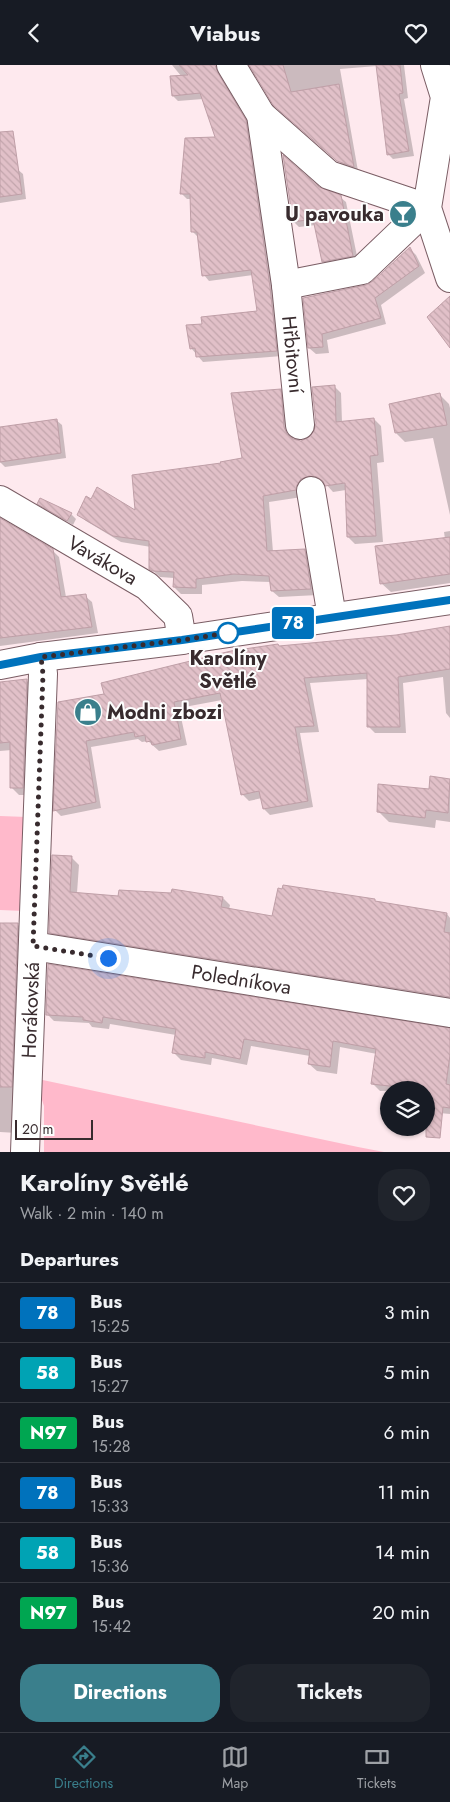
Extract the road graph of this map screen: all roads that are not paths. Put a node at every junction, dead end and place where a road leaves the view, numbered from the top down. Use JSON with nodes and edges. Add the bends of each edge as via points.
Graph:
{"nodes":[{"id":1,"x":232,"y":65,"type":"edge"},
{"id":2,"x":435,"y":65,"type":"edge"},
{"id":3,"x":448,"y":97,"type":"edge"},
{"id":4,"x":261,"y":115,"type":"junction"},
{"id":5,"x":427,"y":208,"type":"junction"},
{"id":6,"x":450,"y":278,"type":"edge"},
{"id":7,"x":286,"y":285,"type":"junction"},
{"id":8,"x":300,"y":425,"type":"dead end"},
{"id":9,"x":311,"y":491,"type":"dead end"},
{"id":10,"x":0,"y":500,"type":"edge"},
{"id":11,"x":450,"y":600,"type":"edge"},
{"id":12,"x":332,"y":617,"type":"junction"},
{"id":13,"x":182,"y":640,"type":"junction"},
{"id":14,"x":41,"y":657,"type":"junction"},
{"id":15,"x":0,"y":665,"type":"edge"},
{"id":16,"x":33,"y":946,"type":"junction"},
{"id":17,"x":450,"y":1013,"type":"edge"},
{"id":18,"x":25,"y":1152,"type":"edge"}],
"edges":[{"from":1,"to":4,"type":"street","name":"Hřbitovní"},
{"from":2,"to":3,"type":"street"},
{"from":3,"to":5,"type":"street"},
{"from":4,"to":5,"type":"street","name":"Hřbitovní","via":[[329,175]]},
{"from":4,"to":7,"type":"street","name":"Hřbitovní"},
{"from":5,"to":6,"type":"street"},
{"from":5,"to":7,"type":"street","via":[[362,270]]},
{"from":7,"to":8,"type":"street","name":"Hřbitovní"},
{"from":9,"to":12,"type":"street"},
{"from":10,"to":13,"type":"street","name":"Vavákova","via":[[146,586],[178,616]]},
{"from":11,"to":12,"type":"street"},
{"from":12,"to":13,"type":"street"},
{"from":13,"to":14,"type":"street"},
{"from":14,"to":15,"type":"street"},
{"from":14,"to":16,"type":"street","name":"Horákovská"},
{"from":16,"to":17,"type":"street","name":"Poledníkova"},
{"from":16,"to":18,"type":"street","name":"Horákovská"}]}
